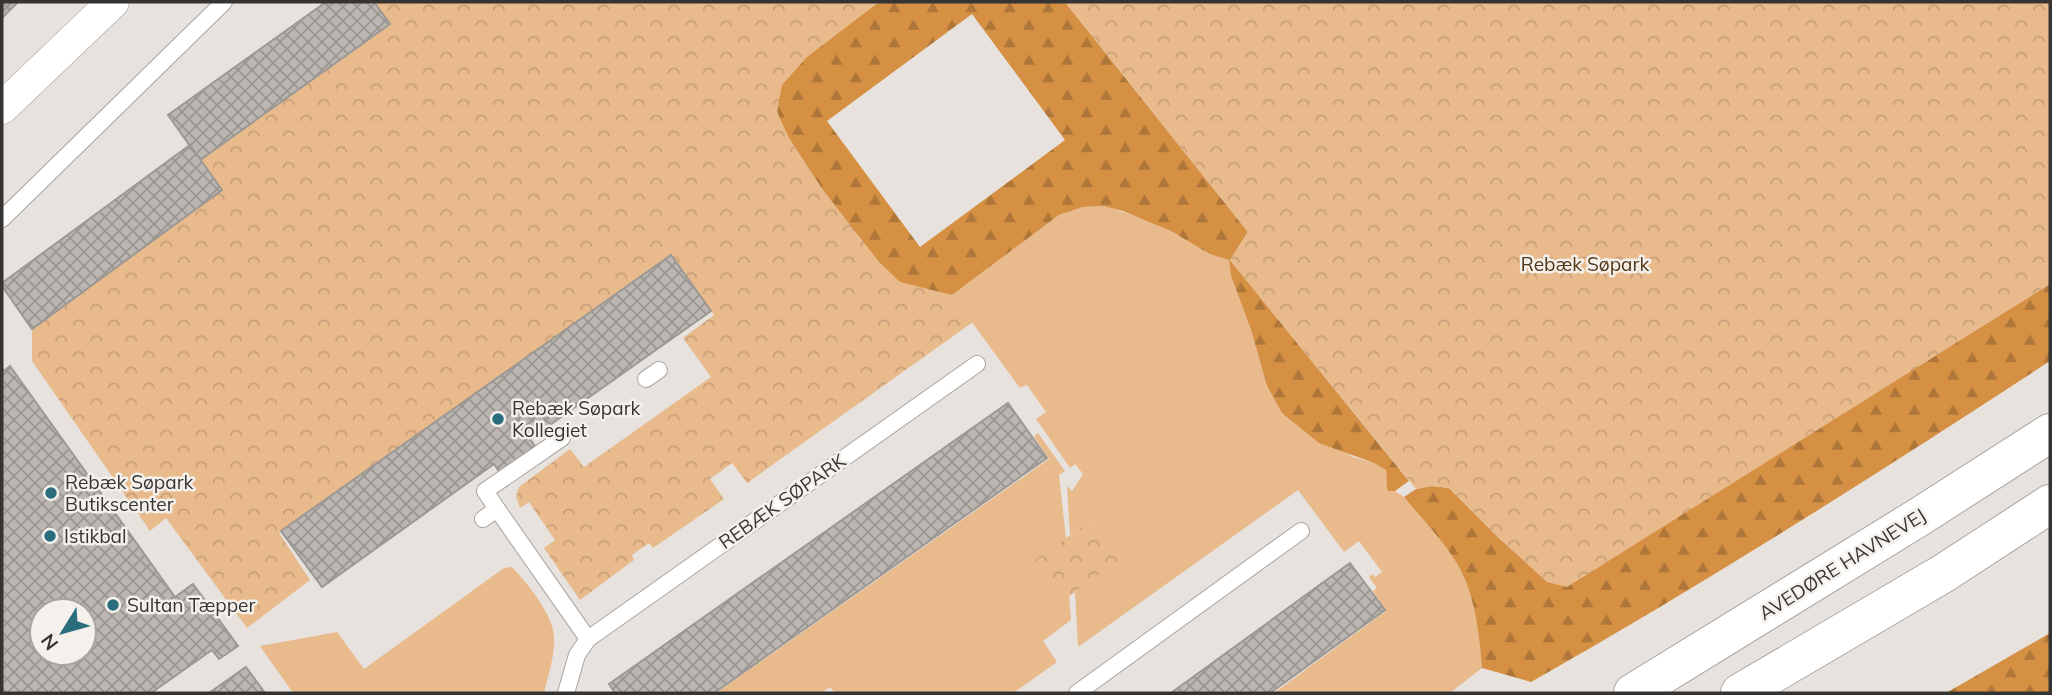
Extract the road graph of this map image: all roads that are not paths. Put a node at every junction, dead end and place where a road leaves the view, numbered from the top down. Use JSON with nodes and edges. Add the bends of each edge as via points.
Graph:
{"nodes":[{"id":1,"x":113,"y":2,"type":"edge"},
{"id":2,"x":225,"y":2,"type":"edge"},
{"id":3,"x":2,"y":108,"type":"edge"},
{"id":4,"x":2,"y":219,"type":"edge"},
{"id":5,"x":977,"y":364,"type":"dead end"},
{"id":6,"x":2050,"y":433,"type":"edge"},
{"id":7,"x":562,"y":438,"type":"dead end"},
{"id":8,"x":2050,"y":504,"type":"edge"},
{"id":9,"x":497,"y":509,"type":"junction"},
{"id":10,"x":483,"y":519,"type":"dead end"},
{"id":11,"x":1301,"y":531,"type":"dead end"},
{"id":12,"x":588,"y":639,"type":"junction"},
{"id":13,"x":566,"y":693,"type":"edge"},
{"id":14,"x":1077,"y":693,"type":"edge"},
{"id":15,"x":1633,"y":693,"type":"edge"},
{"id":16,"x":1740,"y":693,"type":"edge"}],
"edges":[{"from":1,"to":3,"type":"street"},
{"from":2,"to":4,"type":"lane"},
{"from":5,"to":12,"type":"lane","name":"REBÆK SØPARK"},
{"from":6,"to":15,"type":"street","name":"AVEDØRE HAVNEVEJ"},
{"from":7,"to":9,"type":"lane","via":[[485,491]]},
{"from":8,"to":16,"type":"street","via":[[1944,573]]},
{"from":9,"to":10,"type":"lane"},
{"from":9,"to":12,"type":"lane"},
{"from":11,"to":14,"type":"lane"},
{"from":12,"to":13,"type":"lane","name":"REBÆK SØPARK","via":[[577,655]]}]}
